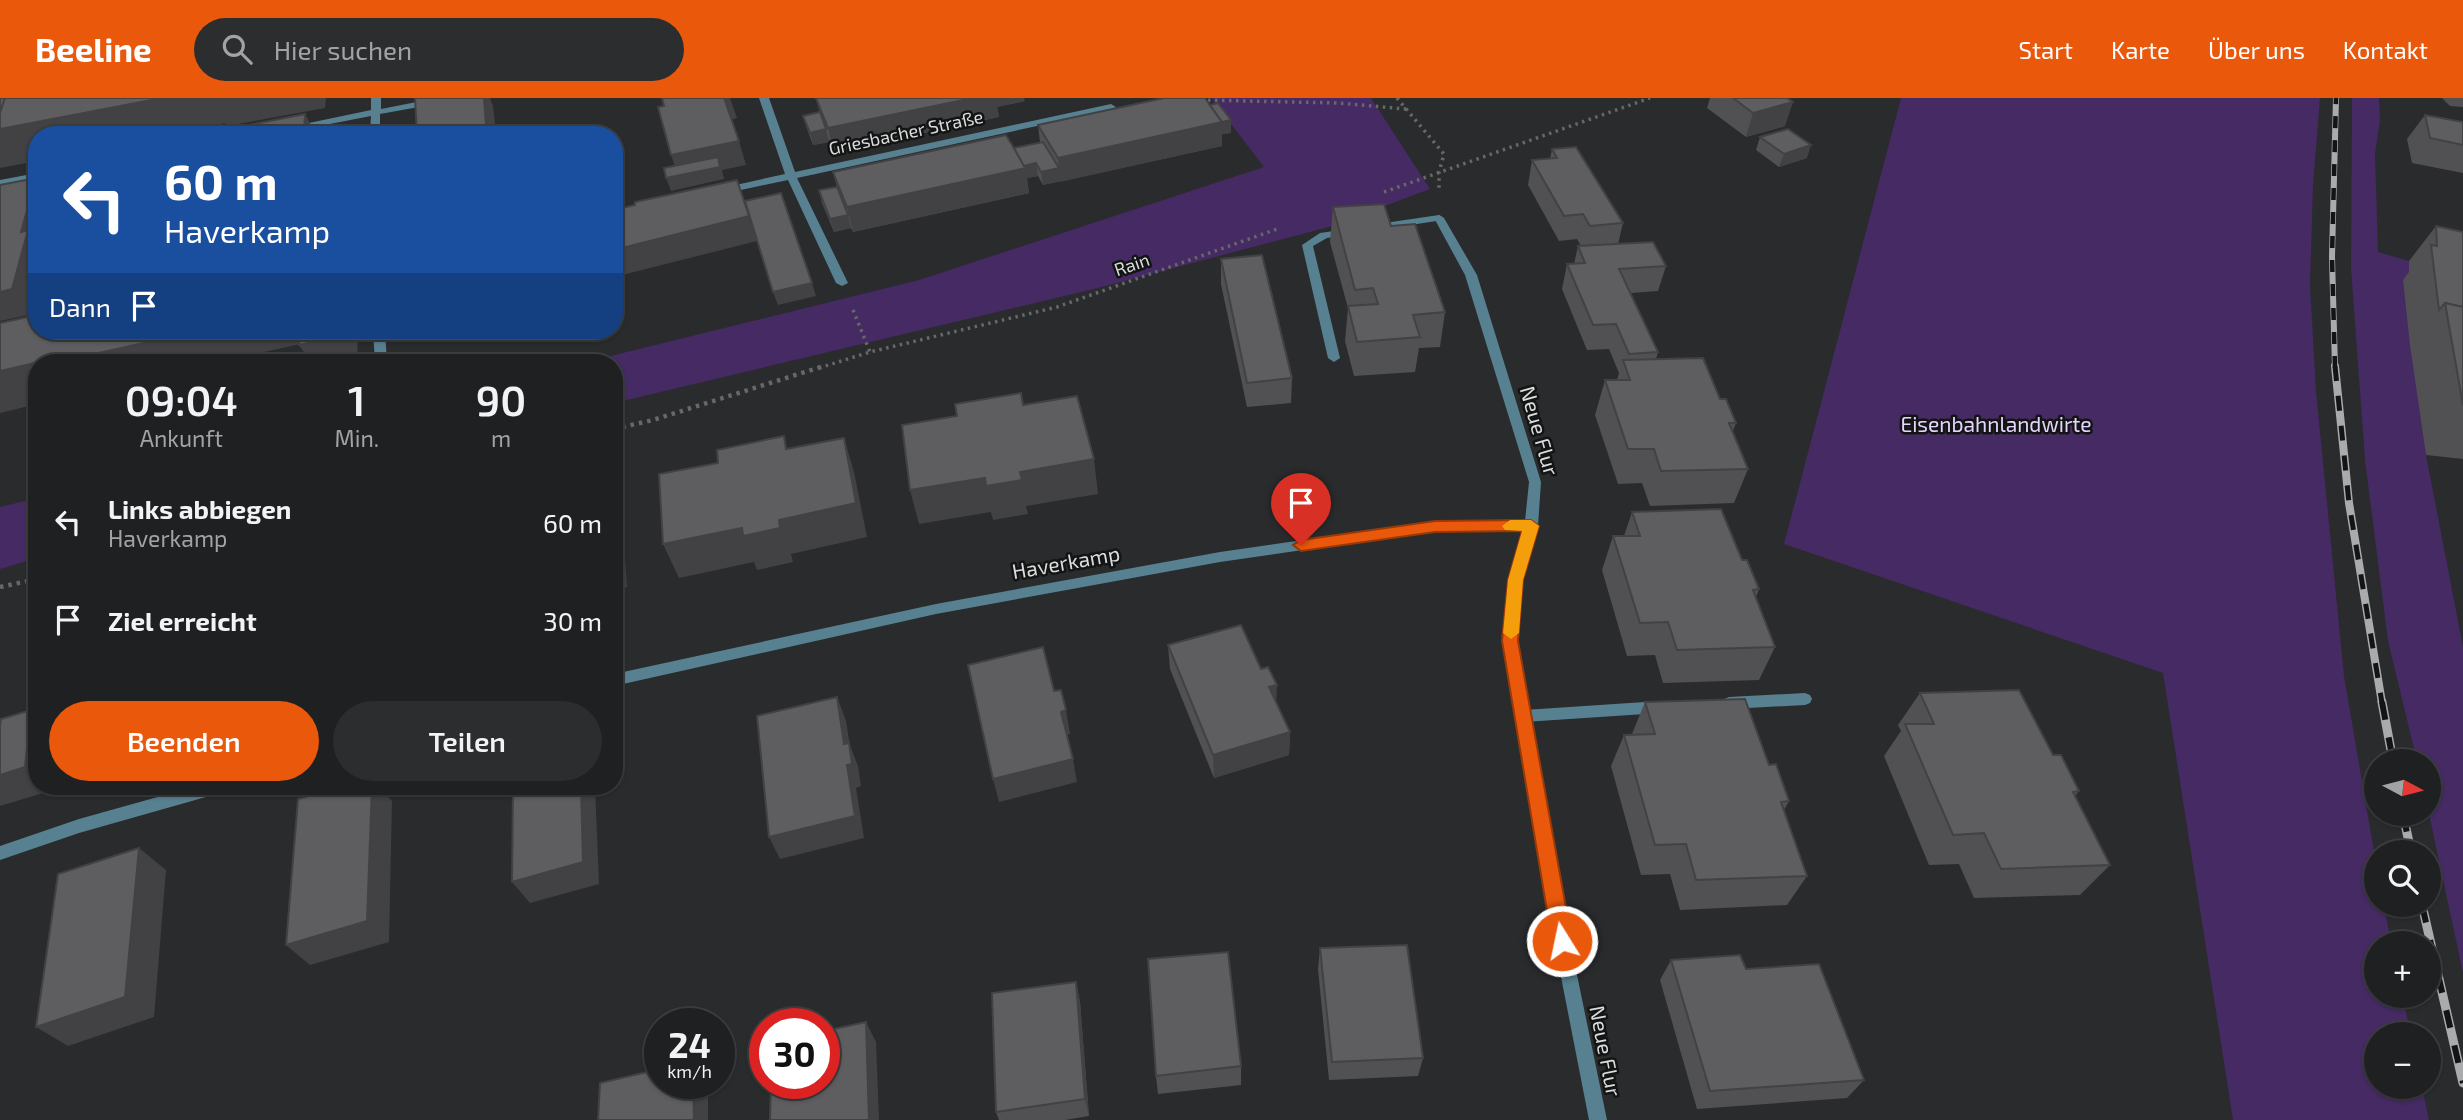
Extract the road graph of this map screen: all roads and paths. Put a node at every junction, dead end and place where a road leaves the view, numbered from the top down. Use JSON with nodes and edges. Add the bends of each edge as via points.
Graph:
{"nodes":[{"id":1,"x":376,"y":98,"type":"edge"},
{"id":2,"x":452,"y":98,"type":"edge"},
{"id":3,"x":764,"y":98,"type":"edge"},
{"id":4,"x":1397,"y":98,"type":"edge"},
{"id":5,"x":1650,"y":98,"type":"edge"},
{"id":6,"x":1193,"y":99,"type":"edge"},
{"id":7,"x":1111,"y":107,"type":"edge"},
{"id":8,"x":1406,"y":109,"type":"junction"},
{"id":9,"x":375,"y":113,"type":"junction"},
{"id":10,"x":305,"y":126,"type":"edge"},
{"id":11,"x":375,"y":126,"type":"edge"},
{"id":12,"x":1439,"y":172,"type":"junction"},
{"id":13,"x":791,"y":176,"type":"junction"},
{"id":14,"x":28,"y":178,"type":"edge"},
{"id":15,"x":0,"y":183,"type":"edge"},
{"id":16,"x":709,"y":194,"type":"edge"},
{"id":17,"x":1373,"y":196,"type":"dead end"},
{"id":18,"x":1439,"y":218,"type":"junction"},
{"id":19,"x":1281,"y":228,"type":"dead end"},
{"id":20,"x":842,"y":284,"type":"joint"},
{"id":21,"x":870,"y":352,"type":"junction"},
{"id":22,"x":1334,"y":358,"type":"dead end"},
{"id":23,"x":623,"y":427,"type":"edge"},
{"id":24,"x":1531,"y":526,"type":"junction"},
{"id":25,"x":28,"y":581,"type":"edge"},
{"id":26,"x":0,"y":587,"type":"edge"},
{"id":27,"x":623,"y":678,"type":"edge"},
{"id":28,"x":1805,"y":699,"type":"dead end"},
{"id":29,"x":1711,"y":704,"type":"edge"},
{"id":30,"x":1671,"y":707,"type":"edge"},
{"id":31,"x":1523,"y":716,"type":"junction"},
{"id":32,"x":188,"y":795,"type":"edge"},
{"id":33,"x":0,"y":853,"type":"edge"},
{"id":34,"x":1598,"y":1120,"type":"edge"}],
"edges":[{"from":1,"to":9,"type":"street"},
{"from":2,"to":9,"type":"street"},
{"from":3,"to":13,"type":"street"},
{"from":4,"to":8,"type":"path"},
{"from":5,"to":12,"type":"path"},
{"from":6,"to":8,"type":"path"},
{"from":7,"to":13,"type":"street","name":"Griesbacher Straße"},
{"from":8,"to":12,"type":"path","via":[[1444,154]]},
{"from":9,"to":10,"type":"street"},
{"from":9,"to":11,"type":"street"},
{"from":12,"to":17,"type":"path"},
{"from":12,"to":18,"type":"path"},
{"from":13,"to":16,"type":"street","name":"Griesbacher Straße"},
{"from":13,"to":20,"type":"street"},
{"from":14,"to":15,"type":"street"},
{"from":18,"to":22,"type":"street","via":[[1324,235],[1307,244]]},
{"from":18,"to":24,"type":"street","name":"Neue Flur","via":[[1471,275],[1535,482]]},
{"from":19,"to":21,"type":"path","name":"Rain","via":[[1057,307]]},
{"from":20,"to":21,"type":"path"},
{"from":21,"to":23,"type":"path","name":"Rain"},
{"from":24,"to":27,"type":"street","name":"Haverkamp","via":[[1435,526],[1220,556],[936,609]]},
{"from":24,"to":31,"type":"street","name":"Neue Flur","via":[[1515,580],[1510,641]]},
{"from":25,"to":26,"type":"path"},
{"from":28,"to":29,"type":"street"},
{"from":30,"to":31,"type":"street"},
{"from":31,"to":34,"type":"street","name":"Neue Flur"},
{"from":32,"to":33,"type":"street"}]}
